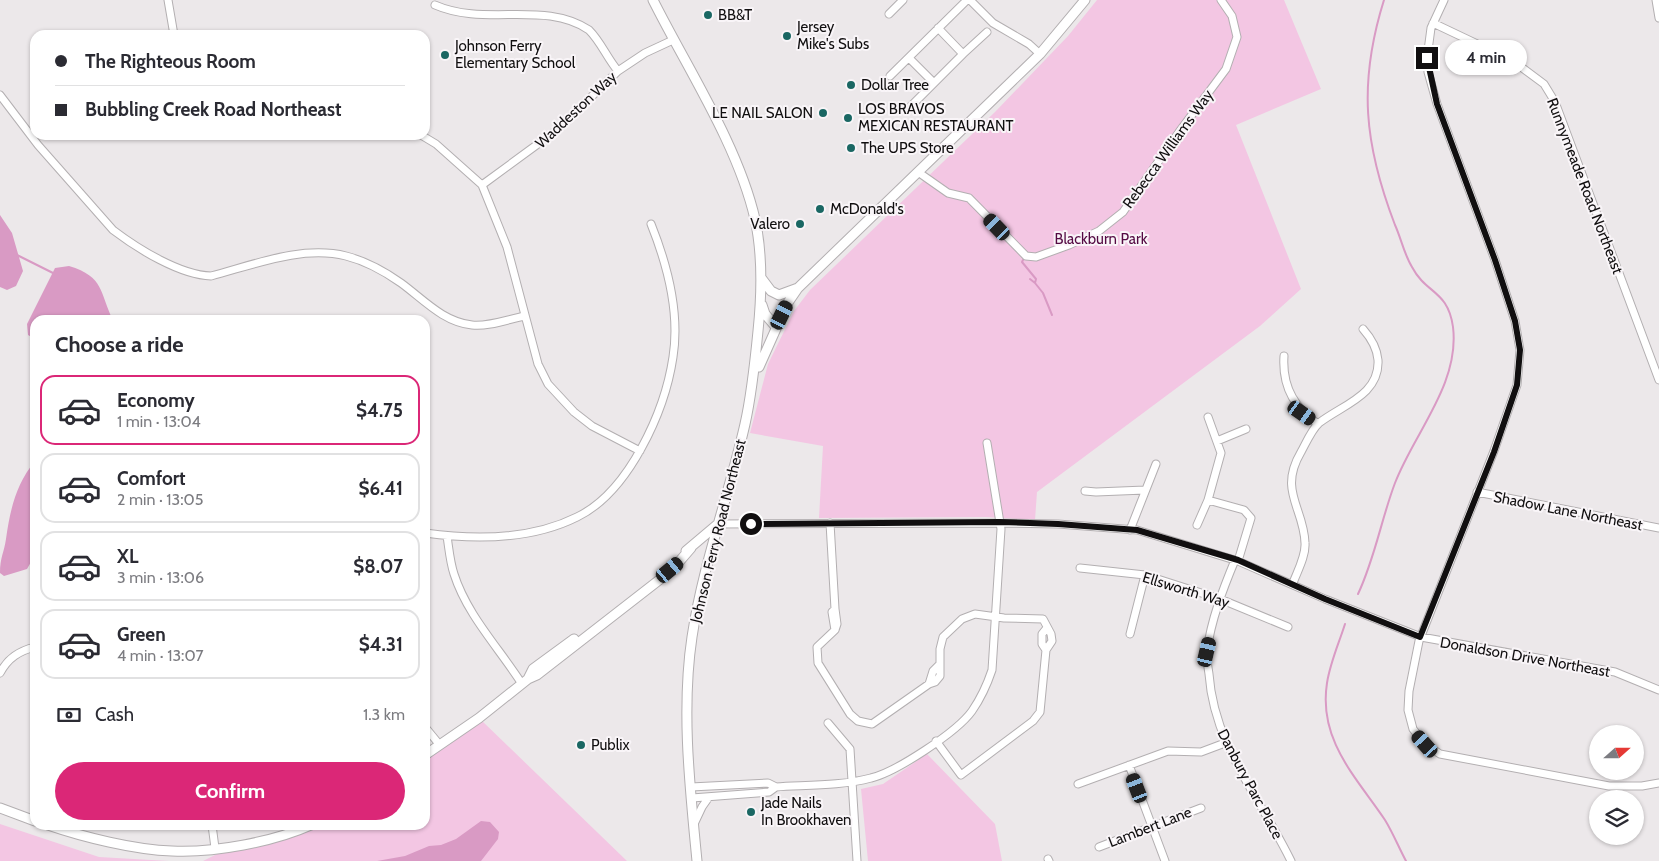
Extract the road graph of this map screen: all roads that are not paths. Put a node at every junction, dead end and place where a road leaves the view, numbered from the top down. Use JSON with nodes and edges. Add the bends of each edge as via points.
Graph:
{"nodes":[{"id":1,"x":168,"y":0,"type":"edge"},
{"id":2,"x":653,"y":0,"type":"edge"},
{"id":3,"x":903,"y":0,"type":"edge"},
{"id":4,"x":968,"y":0,"type":"edge"},
{"id":5,"x":1085,"y":0,"type":"edge"},
{"id":6,"x":1221,"y":0,"type":"edge"},
{"id":7,"x":1444,"y":0,"type":"edge"},
{"id":8,"x":1656,"y":0,"type":"edge"},
{"id":9,"x":435,"y":5,"type":"dead end"},
{"id":10,"x":889,"y":14,"type":"dead end"},
{"id":11,"x":1659,"y":18,"type":"edge"},
{"id":12,"x":1434,"y":23,"type":"junction"},
{"id":13,"x":938,"y":28,"type":"junction"},
{"id":14,"x":173,"y":30,"type":"edge"},
{"id":15,"x":988,"y":32,"type":"dead end"},
{"id":16,"x":673,"y":40,"type":"junction"},
{"id":17,"x":963,"y":54,"type":"junction"},
{"id":18,"x":1040,"y":54,"type":"junction"},
{"id":19,"x":909,"y":58,"type":"junction"},
{"id":20,"x":618,"y":71,"type":"junction"},
{"id":21,"x":890,"y":76,"type":"dead end"},
{"id":22,"x":934,"y":83,"type":"junction"},
{"id":23,"x":0,"y":95,"type":"edge"},
{"id":24,"x":910,"y":108,"type":"dead end"},
{"id":25,"x":30,"y":134,"type":"edge"},
{"id":26,"x":34,"y":140,"type":"edge"},
{"id":27,"x":429,"y":140,"type":"edge"},
{"id":28,"x":918,"y":172,"type":"junction"},
{"id":29,"x":482,"y":185,"type":"junction"},
{"id":30,"x":651,"y":224,"type":"dead end"},
{"id":31,"x":762,"y":279,"type":"junction"},
{"id":32,"x":798,"y":288,"type":"junction"},
{"id":33,"x":761,"y":302,"type":"junction"},
{"id":34,"x":524,"y":316,"type":"junction"},
{"id":35,"x":776,"y":327,"type":"junction"},
{"id":36,"x":1363,"y":329,"type":"dead end"},
{"id":37,"x":1284,"y":356,"type":"dead end"},
{"id":38,"x":1659,"y":380,"type":"edge"},
{"id":39,"x":754,"y":381,"type":"junction"},
{"id":40,"x":1208,"y":417,"type":"dead end"},
{"id":41,"x":1318,"y":424,"type":"junction"},
{"id":42,"x":1246,"y":429,"type":"dead end"},
{"id":43,"x":1217,"y":440,"type":"junction"},
{"id":44,"x":987,"y":443,"type":"dead end"},
{"id":45,"x":640,"y":451,"type":"junction"},
{"id":46,"x":1156,"y":464,"type":"dead end"},
{"id":47,"x":1145,"y":490,"type":"junction"},
{"id":48,"x":1085,"y":491,"type":"dead end"},
{"id":49,"x":1477,"y":492,"type":"junction"},
{"id":50,"x":1208,"y":500,"type":"junction"},
{"id":51,"x":1000,"y":522,"type":"junction"},
{"id":52,"x":830,"y":523,"type":"junction"},
{"id":53,"x":719,"y":524,"type":"junction"},
{"id":54,"x":1197,"y":525,"type":"dead end"},
{"id":55,"x":1659,"y":528,"type":"edge"},
{"id":56,"x":1130,"y":530,"type":"junction"},
{"id":57,"x":430,"y":534,"type":"edge"},
{"id":58,"x":446,"y":536,"type":"junction"},
{"id":59,"x":1236,"y":560,"type":"junction"},
{"id":60,"x":1080,"y":568,"type":"dead end"},
{"id":61,"x":1146,"y":576,"type":"junction"},
{"id":62,"x":1293,"y":584,"type":"junction"},
{"id":63,"x":1220,"y":599,"type":"junction"},
{"id":64,"x":995,"y":616,"type":"junction"},
{"id":65,"x":1288,"y":627,"type":"dead end"},
{"id":66,"x":1130,"y":634,"type":"dead end"},
{"id":67,"x":1420,"y":637,"type":"junction"},
{"id":68,"x":30,"y":648,"type":"edge"},
{"id":69,"x":0,"y":673,"type":"edge"},
{"id":70,"x":525,"y":681,"type":"junction"},
{"id":71,"x":1659,"y":690,"type":"edge"},
{"id":72,"x":828,"y":723,"type":"dead end"},
{"id":73,"x":430,"y":733,"type":"edge"},
{"id":74,"x":936,"y":741,"type":"junction"},
{"id":75,"x":1225,"y":743,"type":"junction"},
{"id":76,"x":439,"y":744,"type":"junction"},
{"id":77,"x":430,"y":751,"type":"edge"},
{"id":78,"x":1129,"y":765,"type":"junction"},
{"id":79,"x":852,"y":781,"type":"junction"},
{"id":80,"x":1659,"y":783,"type":"edge"},
{"id":81,"x":1078,"y":784,"type":"dead end"},
{"id":82,"x":776,"y":787,"type":"junction"},
{"id":83,"x":692,"y":788,"type":"junction"},
{"id":84,"x":709,"y":797,"type":"junction"},
{"id":85,"x":692,"y":798,"type":"junction"},
{"id":86,"x":0,"y":808,"type":"edge"},
{"id":87,"x":1201,"y":808,"type":"dead end"},
{"id":88,"x":30,"y":819,"type":"edge"},
{"id":89,"x":694,"y":825,"type":"junction"},
{"id":90,"x":1152,"y":827,"type":"junction"},
{"id":91,"x":67,"y":830,"type":"edge"},
{"id":92,"x":212,"y":830,"type":"edge"},
{"id":93,"x":296,"y":830,"type":"edge"},
{"id":94,"x":1099,"y":847,"type":"dead end"},
{"id":95,"x":214,"y":848,"type":"junction"},
{"id":96,"x":697,"y":861,"type":"edge"},
{"id":97,"x":857,"y":861,"type":"edge"},
{"id":98,"x":1165,"y":861,"type":"edge"},
{"id":99,"x":1291,"y":861,"type":"edge"}],
"edges":[{"from":1,"to":14,"type":"street"},
{"from":2,"to":16,"type":"main road"},
{"from":3,"to":10,"type":"street"},
{"from":4,"to":13,"type":"street"},
{"from":4,"to":18,"type":"street","via":[[993,23]]},
{"from":5,"to":18,"type":"main road"},
{"from":6,"to":28,"type":"street","name":"Rebecca Williams Way","via":[[1232,16],[1237,37],[1226,69],[1123,212],[1098,231],[1036,257],[1026,256],[969,198],[948,193]]},
{"from":7,"to":12,"type":"street"},
{"from":8,"to":11,"type":"street"},
{"from":9,"to":20,"type":"street","via":[[458,13],[480,14],[528,8],[560,11],[588,30]]},
{"from":12,"to":38,"type":"street","name":"Runnymeade Road Northeast","via":[[1513,60],[1544,84],[1555,102]]},
{"from":12,"to":49,"type":"street","via":[[1427,58],[1437,104],[1495,260],[1515,321],[1520,350],[1517,385]]},
{"from":13,"to":17,"type":"street"},
{"from":13,"to":19,"type":"street"},
{"from":15,"to":17,"type":"street"},
{"from":16,"to":20,"type":"street","name":"Waddeston Way","via":[[644,53]]},
{"from":16,"to":31,"type":"main road","via":[[696,80],[747,191],[755,220]]},
{"from":17,"to":22,"type":"street"},
{"from":18,"to":28,"type":"main road"},
{"from":19,"to":21,"type":"street"},
{"from":19,"to":22,"type":"street"},
{"from":20,"to":29,"type":"street","name":"Waddeston Way","via":[[557,130]]},
{"from":22,"to":24,"type":"street"},
{"from":23,"to":25,"type":"street"},
{"from":26,"to":34,"type":"street","via":[[113,230],[158,258],[198,276],[211,276],[289,256],[345,256],[384,272],[433,309],[461,323],[475,325]]},
{"from":27,"to":29,"type":"street"},
{"from":28,"to":32,"type":"main road"},
{"from":29,"to":34,"type":"street","via":[[507,248]]},
{"from":30,"to":45,"type":"street","via":[[670,290],[674,356],[660,404]]},
{"from":31,"to":32,"type":"main road","via":[[771,291],[779,295]]},
{"from":31,"to":33,"type":"main road"},
{"from":32,"to":35,"type":"main road"},
{"from":33,"to":35,"type":"main road","via":[[764,314]]},
{"from":33,"to":39,"type":"main road"},
{"from":34,"to":45,"type":"street","via":[[538,364],[560,398],[592,426]]},
{"from":35,"to":39,"type":"main road"},
{"from":36,"to":41,"type":"street","via":[[1377,354],[1378,368],[1374,381],[1360,396]]},
{"from":37,"to":41,"type":"street","via":[[1283,368],[1295,402],[1302,413]]},
{"from":39,"to":53,"type":"main road","name":"Johnson Ferry Road Northeast"},
{"from":40,"to":43,"type":"street"},
{"from":41,"to":62,"type":"street","via":[[1294,464],[1291,476],[1294,506],[1306,544]]},
{"from":42,"to":43,"type":"street"},
{"from":43,"to":50,"type":"street","via":[[1222,453]]},
{"from":44,"to":51,"type":"street"},
{"from":45,"to":58,"type":"street","via":[[611,491],[577,517],[551,528],[524,534]]},
{"from":46,"to":47,"type":"street"},
{"from":47,"to":48,"type":"street"},
{"from":47,"to":56,"type":"street"},
{"from":49,"to":55,"type":"street","name":"Shadow Lane Northeast"},
{"from":49,"to":67,"type":"street"},
{"from":50,"to":54,"type":"street"},
{"from":50,"to":59,"type":"street","name":"Danbury Parc Place","via":[[1244,510],[1251,518]]},
{"from":51,"to":52,"type":"street","name":"Donaldson Drive Northeast"},
{"from":51,"to":56,"type":"street","name":"Donaldson Drive Northeast"},
{"from":51,"to":64,"type":"street"},
{"from":52,"to":53,"type":"street","name":"Donaldson Drive Northeast"},
{"from":52,"to":64,"type":"street","via":[[834,630],[817,647],[816,656],[850,714],[858,720],[872,724],[929,684],[939,665],[943,637],[962,619],[975,614]]},
{"from":53,"to":70,"type":"main road","via":[[533,669]]},
{"from":53,"to":83,"type":"main road","name":"Johnson Ferry Road Northeast","via":[[692,639],[687,718]]},
{"from":56,"to":59,"type":"street","name":"Donaldson Drive Northeast"},
{"from":57,"to":58,"type":"street"},
{"from":58,"to":70,"type":"street","via":[[455,576],[467,601],[486,634]]},
{"from":59,"to":62,"type":"street","name":"Donaldson Drive Northeast"},
{"from":59,"to":63,"type":"street","name":"Danbury Parc Place"},
{"from":60,"to":61,"type":"street","name":"Ellsworth Way"},
{"from":61,"to":63,"type":"street","name":"Ellsworth Way"},
{"from":61,"to":66,"type":"street"},
{"from":62,"to":67,"type":"street","name":"Donaldson Drive Northeast"},
{"from":63,"to":65,"type":"street","name":"Ellsworth Way"},
{"from":63,"to":75,"type":"street","name":"Danbury Parc Place","via":[[1207,652],[1210,697]]},
{"from":64,"to":74,"type":"street","via":[[992,670],[987,685],[971,713]]},
{"from":64,"to":74,"type":"street","via":[[1043,619],[1051,634],[1052,641],[1046,650],[1040,712],[1033,722],[961,775]]},
{"from":67,"to":71,"type":"street","name":"Donaldson Drive Northeast","via":[[1615,672]]},
{"from":67,"to":80,"type":"street","via":[[1408,710],[1413,729],[1425,744],[1440,754],[1609,786]]},
{"from":68,"to":69,"type":"street","via":[[12,657]]},
{"from":70,"to":76,"type":"main road","via":[[479,718]]},
{"from":72,"to":79,"type":"street","via":[[850,749]]},
{"from":73,"to":76,"type":"street"},
{"from":74,"to":79,"type":"street","via":[[896,769],[874,778]]},
{"from":75,"to":78,"type":"street","via":[[1201,752],[1168,751]]},
{"from":75,"to":99,"type":"street","name":"Danbury Parc Place"},
{"from":76,"to":77,"type":"main road"},
{"from":78,"to":81,"type":"street"},
{"from":78,"to":90,"type":"street"},
{"from":79,"to":82,"type":"street"},
{"from":79,"to":97,"type":"street"},
{"from":82,"to":83,"type":"street","via":[[768,783]]},
{"from":82,"to":84,"type":"street","via":[[769,792]]},
{"from":83,"to":85,"type":"main road","name":"Johnson Ferry Road Northeast"},
{"from":84,"to":85,"type":"street"},
{"from":84,"to":89,"type":"street"},
{"from":85,"to":89,"type":"main road","name":"Johnson Ferry Road Northeast"},
{"from":86,"to":88,"type":"main road"},
{"from":87,"to":90,"type":"street","name":"Lambert Lane"},
{"from":89,"to":96,"type":"main road","name":"Johnson Ferry Road Northeast"},
{"from":90,"to":94,"type":"street","name":"Lambert Lane"},
{"from":90,"to":98,"type":"street"},
{"from":91,"to":95,"type":"main road","via":[[111,842],[172,851]]},
{"from":92,"to":95,"type":"street"},
{"from":93,"to":95,"type":"main road","via":[[267,840]]}]}
